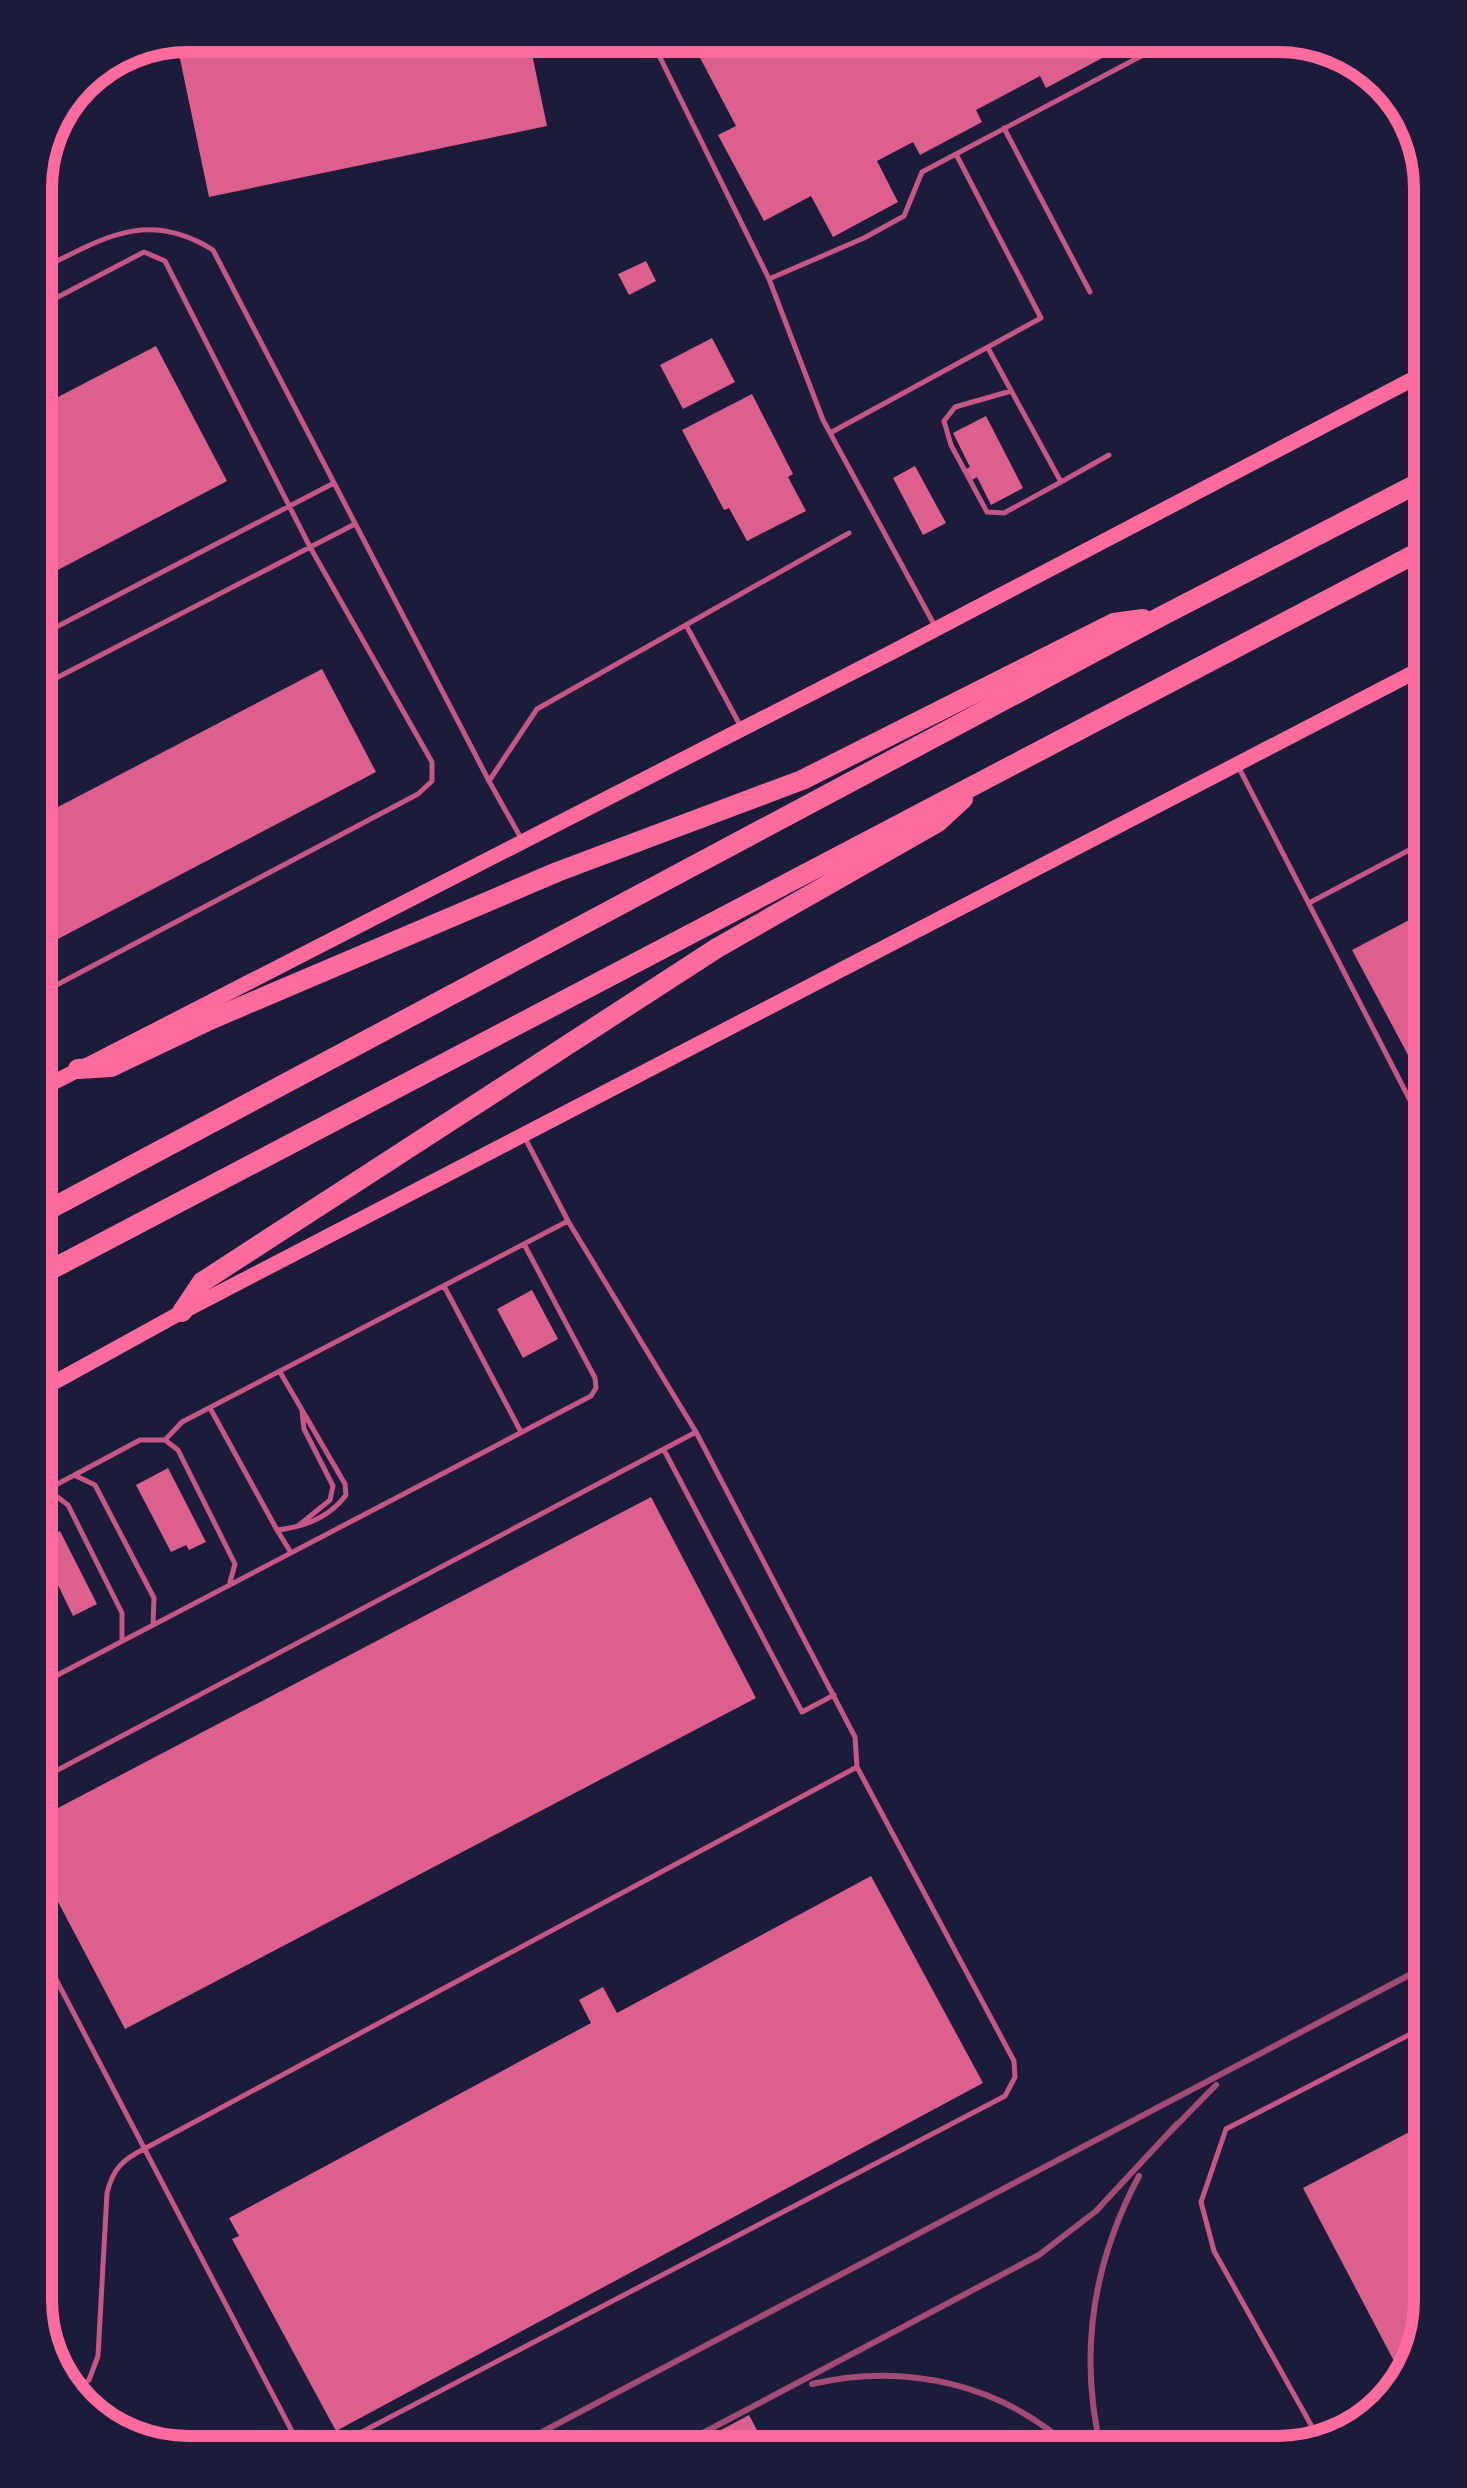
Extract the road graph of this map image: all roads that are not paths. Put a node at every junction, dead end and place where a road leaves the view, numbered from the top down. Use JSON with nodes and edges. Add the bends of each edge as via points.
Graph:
{"nodes":[{"id":1,"x":658,"y":52,"type":"edge"},
{"id":2,"x":1146,"y":53,"type":"edge"},
{"id":3,"x":1004,"y":128,"type":"junction"},
{"id":4,"x":956,"y":154,"type":"junction"},
{"id":5,"x":53,"y":264,"type":"edge"},
{"id":6,"x":769,"y":279,"type":"junction"},
{"id":7,"x":1090,"y":292,"type":"dead end"},
{"id":8,"x":53,"y":299,"type":"edge"},
{"id":9,"x":988,"y":348,"type":"junction"},
{"id":10,"x":1414,"y":378,"type":"edge"},
{"id":11,"x":1011,"y":391,"type":"junction"},
{"id":12,"x":830,"y":433,"type":"junction"},
{"id":13,"x":1109,"y":455,"type":"dead end"},
{"id":14,"x":1061,"y":482,"type":"junction"},
{"id":15,"x":334,"y":483,"type":"junction"},
{"id":16,"x":1414,"y":485,"type":"edge"},
{"id":17,"x":289,"y":507,"type":"junction"},
{"id":18,"x":356,"y":524,"type":"junction"},
{"id":19,"x":848,"y":533,"type":"dead end"},
{"id":20,"x":310,"y":548,"type":"junction"},
{"id":21,"x":1414,"y":554,"type":"edge"},
{"id":22,"x":1160,"y":617,"type":"junction"},
{"id":23,"x":686,"y":625,"type":"junction"},
{"id":24,"x":53,"y":629,"type":"edge"},
{"id":25,"x":937,"y":629,"type":"junction"},
{"id":26,"x":1414,"y":672,"type":"edge"},
{"id":27,"x":53,"y":680,"type":"edge"},
{"id":28,"x":742,"y":730,"type":"junction"},
{"id":29,"x":1237,"y":764,"type":"junction"},
{"id":30,"x":988,"y":777,"type":"junction"},
{"id":31,"x":489,"y":782,"type":"junction"},
{"id":32,"x":524,"y":842,"type":"junction"},
{"id":33,"x":1414,"y":847,"type":"edge"},
{"id":34,"x":1308,"y":903,"type":"junction"},
{"id":35,"x":53,"y":987,"type":"edge"},
{"id":36,"x":78,"y":1069,"type":"junction"},
{"id":37,"x":53,"y":1083,"type":"edge"},
{"id":38,"x":1414,"y":1108,"type":"edge"},
{"id":39,"x":524,"y":1136,"type":"junction"},
{"id":40,"x":53,"y":1208,"type":"edge"},
{"id":41,"x":568,"y":1221,"type":"junction"},
{"id":42,"x":524,"y":1244,"type":"junction"},
{"id":43,"x":52,"y":1269,"type":"edge"},
{"id":44,"x":444,"y":1286,"type":"junction"},
{"id":45,"x":182,"y":1312,"type":"junction"},
{"id":46,"x":280,"y":1372,"type":"junction"},
{"id":47,"x":52,"y":1383,"type":"edge"},
{"id":48,"x":210,"y":1408,"type":"junction"},
{"id":49,"x":302,"y":1409,"type":"junction"},
{"id":50,"x":521,"y":1432,"type":"junction"},
{"id":51,"x":696,"y":1432,"type":"junction"},
{"id":52,"x":165,"y":1440,"type":"junction"},
{"id":53,"x":664,"y":1449,"type":"junction"},
{"id":54,"x":74,"y":1474,"type":"junction"},
{"id":55,"x":52,"y":1487,"type":"edge"},
{"id":56,"x":52,"y":1494,"type":"edge"},
{"id":57,"x":295,"y":1528,"type":"junction"},
{"id":58,"x":276,"y":1530,"type":"junction"},
{"id":59,"x":290,"y":1551,"type":"junction"},
{"id":60,"x":230,"y":1584,"type":"junction"},
{"id":61,"x":153,"y":1625,"type":"junction"},
{"id":62,"x":122,"y":1641,"type":"junction"},
{"id":63,"x":52,"y":1662,"type":"edge"},
{"id":64,"x":54,"y":1677,"type":"joint"},
{"id":65,"x":834,"y":1695,"type":"junction"},
{"id":66,"x":858,"y":1766,"type":"junction"},
{"id":67,"x":52,"y":1773,"type":"edge"},
{"id":68,"x":52,"y":1972,"type":"edge"},
{"id":69,"x":1414,"y":2032,"type":"edge"},
{"id":70,"x":144,"y":2149,"type":"junction"},
{"id":71,"x":83,"y":2385,"type":"edge"},
{"id":72,"x":1314,"y":2431,"type":"edge"},
{"id":73,"x":294,"y":2435,"type":"edge"},
{"id":74,"x":356,"y":2435,"type":"edge"}],
"edges":[{"from":1,"to":6,"type":"lane"},
{"from":2,"to":3,"type":"lane"},
{"from":3,"to":4,"type":"lane"},
{"from":3,"to":7,"type":"lane"},
{"from":4,"to":6,"type":"lane","via":[[922,172],[904,216]]},
{"from":4,"to":9,"type":"lane","via":[[1042,318]]},
{"from":5,"to":15,"type":"lane","via":[[120,232],[190,235],[213,250]]},
{"from":6,"to":12,"type":"lane"},
{"from":8,"to":17,"type":"lane","via":[[144,252],[165,261]]},
{"from":9,"to":11,"type":"lane"},
{"from":9,"to":12,"type":"lane"},
{"from":10,"to":25,"type":"main road"},
{"from":11,"to":14,"type":"lane"},
{"from":11,"to":14,"type":"lane","via":[[955,407],[944,421],[987,512],[1004,513]]},
{"from":12,"to":25,"type":"lane"},
{"from":13,"to":14,"type":"lane"},
{"from":15,"to":17,"type":"lane"},
{"from":15,"to":18,"type":"lane"},
{"from":16,"to":22,"type":"highway"},
{"from":17,"to":20,"type":"lane"},
{"from":17,"to":24,"type":"lane"},
{"from":18,"to":20,"type":"lane"},
{"from":18,"to":31,"type":"lane"},
{"from":19,"to":23,"type":"lane"},
{"from":20,"to":27,"type":"lane"},
{"from":20,"to":35,"type":"lane","via":[[432,762],[432,781]]},
{"from":21,"to":30,"type":"highway"},
{"from":22,"to":36,"type":"highway","via":[[1114,623],[802,780],[557,872],[111,1066]]},
{"from":22,"to":40,"type":"highway"},
{"from":23,"to":28,"type":"lane"},
{"from":23,"to":31,"type":"lane","via":[[537,708]]},
{"from":25,"to":28,"type":"main road"},
{"from":26,"to":29,"type":"main road"},
{"from":28,"to":32,"type":"main road"},
{"from":29,"to":34,"type":"lane"},
{"from":29,"to":39,"type":"main road"},
{"from":30,"to":43,"type":"highway"},
{"from":30,"to":45,"type":"highway","via":[[938,822],[718,948],[202,1282]]},
{"from":31,"to":32,"type":"lane"},
{"from":32,"to":36,"type":"main road"},
{"from":33,"to":34,"type":"lane"},
{"from":34,"to":38,"type":"lane"},
{"from":36,"to":37,"type":"main road"},
{"from":39,"to":41,"type":"lane"},
{"from":39,"to":45,"type":"main road"},
{"from":41,"to":42,"type":"lane"},
{"from":41,"to":51,"type":"lane"},
{"from":42,"to":44,"type":"lane"},
{"from":42,"to":50,"type":"lane","via":[[596,1388]]},
{"from":44,"to":46,"type":"lane"},
{"from":44,"to":50,"type":"lane"},
{"from":45,"to":47,"type":"main road"},
{"from":46,"to":48,"type":"lane"},
{"from":46,"to":49,"type":"lane"},
{"from":48,"to":52,"type":"lane"},
{"from":48,"to":58,"type":"lane"},
{"from":49,"to":57,"type":"lane","via":[[304,1429],[334,1486],[330,1500]]},
{"from":49,"to":57,"type":"lane","via":[[346,1495],[336,1508]]},
{"from":50,"to":59,"type":"lane"},
{"from":51,"to":53,"type":"lane"},
{"from":51,"to":65,"type":"lane"},
{"from":52,"to":54,"type":"lane","via":[[140,1440]]},
{"from":52,"to":60,"type":"lane","via":[[178,1450],[235,1564]]},
{"from":53,"to":65,"type":"lane","via":[[802,1712]]},
{"from":53,"to":67,"type":"lane"},
{"from":54,"to":55,"type":"lane"},
{"from":54,"to":61,"type":"lane","via":[[95,1485],[154,1598]]},
{"from":56,"to":62,"type":"lane","via":[[68,1505],[122,1613]]},
{"from":57,"to":58,"type":"lane"},
{"from":58,"to":59,"type":"lane"},
{"from":59,"to":60,"type":"lane"},
{"from":60,"to":61,"type":"lane"},
{"from":61,"to":62,"type":"lane"},
{"from":62,"to":64,"type":"lane"},
{"from":63,"to":64,"type":"lane"},
{"from":65,"to":66,"type":"lane","via":[[855,1737]]},
{"from":66,"to":70,"type":"lane"},
{"from":66,"to":74,"type":"lane","via":[[1014,2060],[1004,2096]]},
{"from":68,"to":70,"type":"lane"},
{"from":69,"to":72,"type":"lane","via":[[1226,2130],[1201,2202],[1214,2251]]},
{"from":70,"to":71,"type":"lane","via":[[113,2170],[98,2356]]},
{"from":70,"to":73,"type":"lane"}]}
